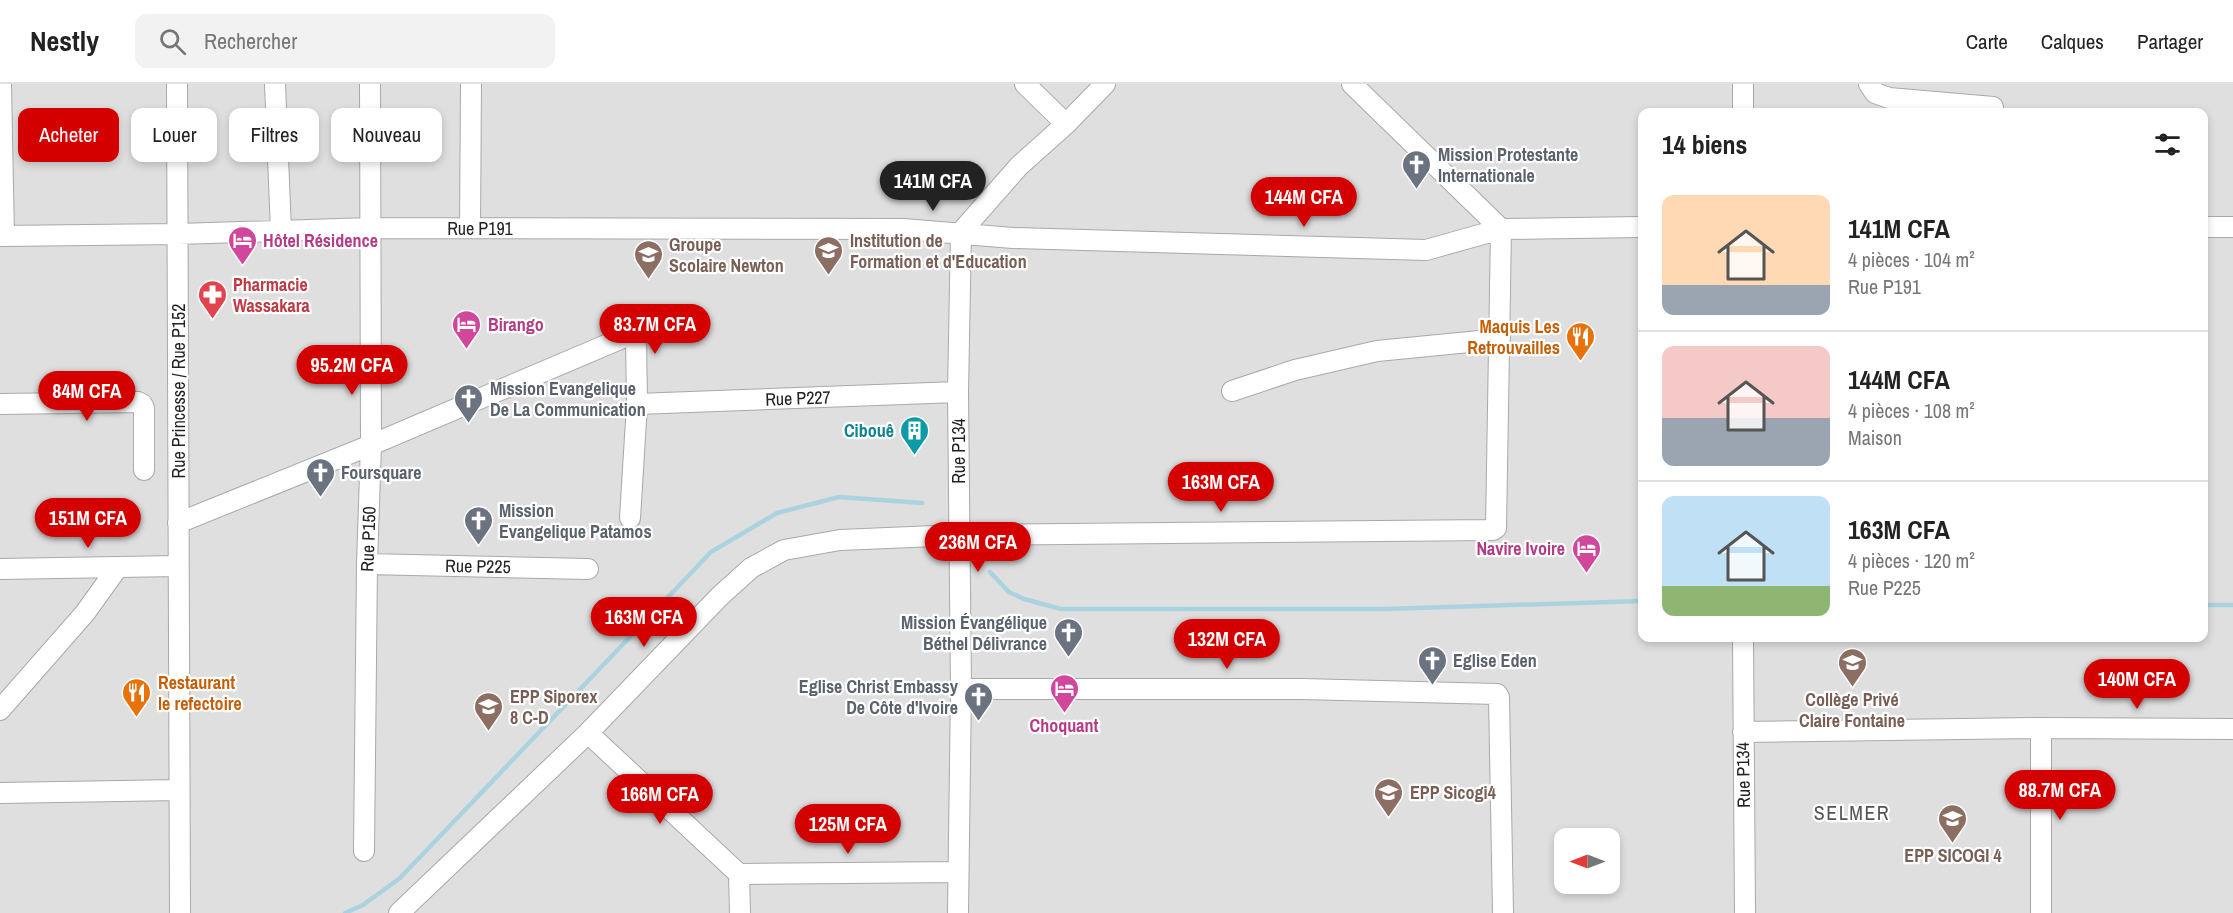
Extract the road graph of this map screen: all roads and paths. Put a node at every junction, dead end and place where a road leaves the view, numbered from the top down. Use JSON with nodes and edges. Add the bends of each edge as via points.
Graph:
{"nodes":[{"id":1,"x":1,"y":84,"type":"edge"},
{"id":2,"x":177,"y":84,"type":"edge"},
{"id":3,"x":275,"y":84,"type":"edge"},
{"id":4,"x":370,"y":84,"type":"edge"},
{"id":5,"x":471,"y":84,"type":"edge"},
{"id":6,"x":1025,"y":84,"type":"edge"},
{"id":7,"x":1105,"y":84,"type":"edge"},
{"id":8,"x":1352,"y":84,"type":"edge"},
{"id":9,"x":1743,"y":84,"type":"edge"},
{"id":10,"x":1869,"y":84,"type":"edge"},
{"id":11,"x":1993,"y":107,"type":"dead end"},
{"id":12,"x":1743,"y":108,"type":"edge"},
{"id":13,"x":1066,"y":124,"type":"junction"},
{"id":14,"x":1638,"y":227,"type":"edge"},
{"id":15,"x":2208,"y":227,"type":"edge"},
{"id":16,"x":2233,"y":227,"type":"edge"},
{"id":17,"x":371,"y":228,"type":"junction"},
{"id":18,"x":470,"y":228,"type":"junction"},
{"id":19,"x":1501,"y":229,"type":"junction"},
{"id":20,"x":281,"y":231,"type":"junction"},
{"id":21,"x":961,"y":232,"type":"junction"},
{"id":22,"x":178,"y":234,"type":"junction"},
{"id":23,"x":2,"y":236,"type":"edge"},
{"id":24,"x":1500,"y":339,"type":"junction"},
{"id":25,"x":1232,"y":391,"type":"dead end"},
{"id":26,"x":958,"y":392,"type":"junction"},
{"id":27,"x":0,"y":404,"type":"edge"},
{"id":28,"x":638,"y":404,"type":"junction"},
{"id":29,"x":371,"y":445,"type":"junction"},
{"id":30,"x":144,"y":470,"type":"dead end"},
{"id":31,"x":630,"y":518,"type":"dead end"},
{"id":32,"x":178,"y":523,"type":"junction"},
{"id":33,"x":959,"y":535,"type":"junction"},
{"id":34,"x":367,"y":564,"type":"junction"},
{"id":35,"x":177,"y":566,"type":"junction"},
{"id":36,"x":118,"y":567,"type":"junction"},
{"id":37,"x":0,"y":569,"type":"edge"},
{"id":38,"x":588,"y":569,"type":"dead end"},
{"id":39,"x":1743,"y":642,"type":"edge"},
{"id":40,"x":961,"y":689,"type":"junction"},
{"id":41,"x":0,"y":710,"type":"edge"},
{"id":42,"x":2041,"y":728,"type":"junction"},
{"id":43,"x":2233,"y":729,"type":"edge"},
{"id":44,"x":1743,"y":732,"type":"junction"},
{"id":45,"x":588,"y":733,"type":"junction"},
{"id":46,"x":179,"y":790,"type":"junction"},
{"id":47,"x":0,"y":794,"type":"edge"},
{"id":48,"x":364,"y":851,"type":"dead end"},
{"id":49,"x":958,"y":872,"type":"junction"},
{"id":50,"x":739,"y":874,"type":"junction"},
{"id":51,"x":180,"y":913,"type":"edge"},
{"id":52,"x":399,"y":913,"type":"edge"},
{"id":53,"x":740,"y":913,"type":"edge"},
{"id":54,"x":958,"y":913,"type":"edge"},
{"id":55,"x":1503,"y":913,"type":"edge"},
{"id":56,"x":1745,"y":913,"type":"edge"},
{"id":57,"x":2041,"y":913,"type":"edge"}],
"edges":[{"from":1,"to":23,"type":"street"},
{"from":2,"to":22,"type":"street","name":"Rue Princesse / Rue P152"},
{"from":3,"to":20,"type":"street"},
{"from":4,"to":17,"type":"street","name":"Rue P150"},
{"from":5,"to":18,"type":"street"},
{"from":6,"to":13,"type":"street"},
{"from":7,"to":13,"type":"street"},
{"from":8,"to":19,"type":"street"},
{"from":9,"to":12,"type":"street"},
{"from":10,"to":11,"type":"street","via":[[1875,93],[1889,98]]},
{"from":13,"to":21,"type":"street","via":[[1019,166]]},
{"from":14,"to":19,"type":"street","name":"Rue P191"},
{"from":15,"to":16,"type":"street"},
{"from":17,"to":18,"type":"street","name":"Rue P191"},
{"from":17,"to":20,"type":"street","name":"Rue P191"},
{"from":17,"to":29,"type":"street","name":"Rue P150"},
{"from":18,"to":21,"type":"street","name":"Rue P191"},
{"from":19,"to":21,"type":"street","name":"Rue P191","via":[[1426,250],[1013,238]]},
{"from":19,"to":24,"type":"street"},
{"from":20,"to":22,"type":"street","name":"Rue P191"},
{"from":21,"to":26,"type":"street","name":"Rue P134"},
{"from":22,"to":23,"type":"street","name":"Rue P191"},
{"from":22,"to":32,"type":"street","name":"Rue Princesse / Rue P152"},
{"from":24,"to":25,"type":"street","via":[[1377,351],[1295,370]]},
{"from":24,"to":33,"type":"street","via":[[1497,525],[1492,530]]},
{"from":26,"to":28,"type":"street","name":"Rue P227"},
{"from":26,"to":33,"type":"street","name":"Rue P134"},
{"from":27,"to":30,"type":"street","via":[[138,402],[144,408]]},
{"from":28,"to":29,"type":"street","via":[[636,337],[632,334]]},
{"from":28,"to":31,"type":"street"},
{"from":29,"to":32,"type":"street"},
{"from":29,"to":34,"type":"street","name":"Rue P150"},
{"from":32,"to":35,"type":"street","name":"Rue Princesse / Rue P152"},
{"from":33,"to":40,"type":"street","name":"Rue P134"},
{"from":33,"to":45,"type":"street","via":[[840,540],[784,550],[751,568],[720,596]]},
{"from":34,"to":38,"type":"street","name":"Rue P225"},
{"from":34,"to":48,"type":"street","name":"Rue P150"},
{"from":35,"to":36,"type":"street"},
{"from":35,"to":46,"type":"street","name":"Rue Princesse / Rue P152"},
{"from":36,"to":37,"type":"street"},
{"from":36,"to":41,"type":"street","via":[[85,613]]},
{"from":39,"to":44,"type":"street","name":"Rue P134"},
{"from":40,"to":49,"type":"street","name":"Rue P134"},
{"from":40,"to":55,"type":"street","via":[[1302,689],[1497,694]]},
{"from":42,"to":43,"type":"street"},
{"from":42,"to":44,"type":"street"},
{"from":42,"to":57,"type":"street"},
{"from":44,"to":56,"type":"street","name":"Rue P134"},
{"from":45,"to":50,"type":"street"},
{"from":45,"to":52,"type":"street"},
{"from":46,"to":47,"type":"street"},
{"from":46,"to":51,"type":"street","name":"Rue Princesse / Rue P152"},
{"from":49,"to":50,"type":"street"},
{"from":49,"to":54,"type":"street","name":"Rue P134"},
{"from":50,"to":53,"type":"street"}]}
